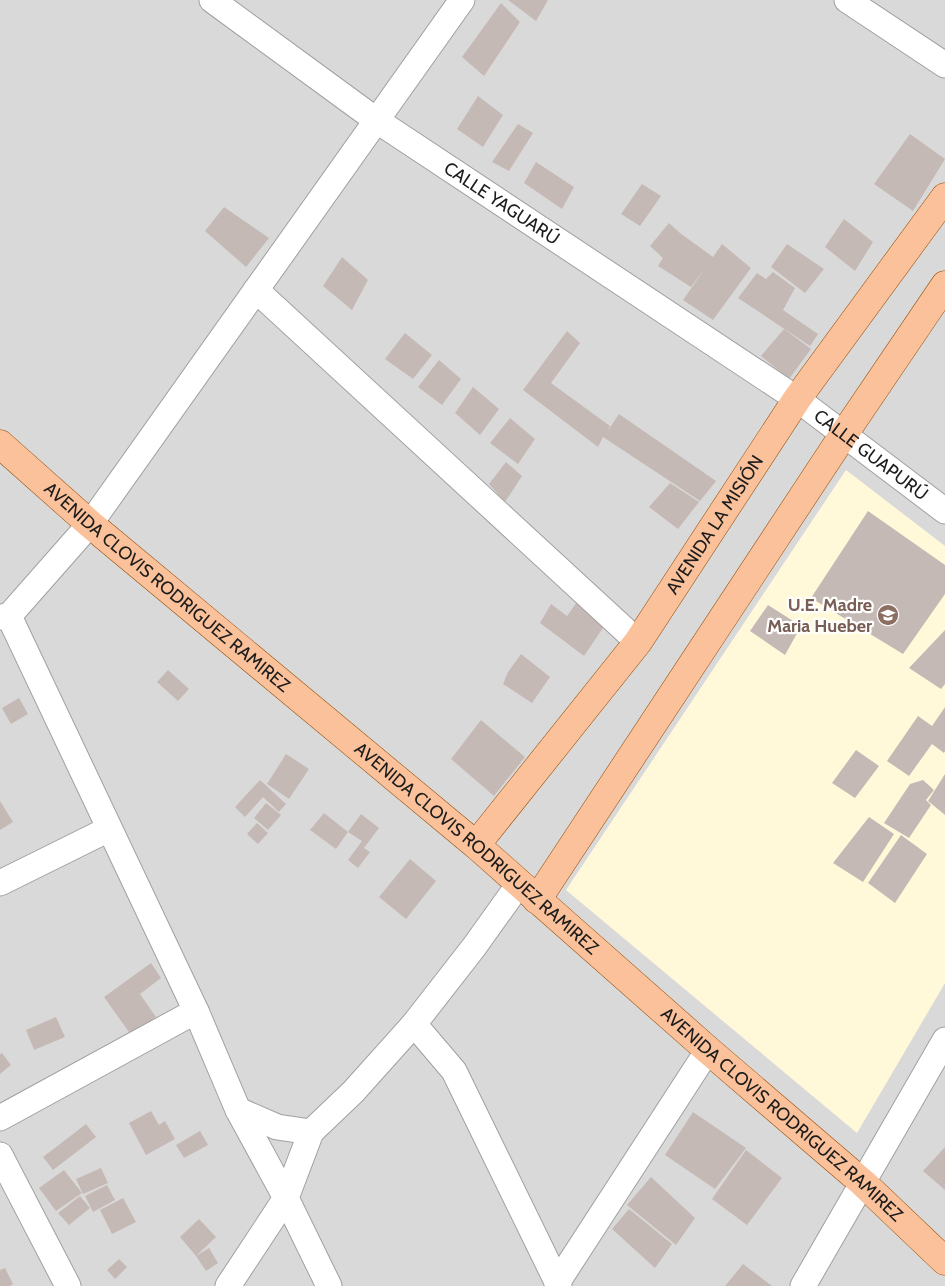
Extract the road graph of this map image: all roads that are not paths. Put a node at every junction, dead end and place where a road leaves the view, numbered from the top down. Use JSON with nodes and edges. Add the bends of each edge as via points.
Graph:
{"nodes":[{"id":1,"x":212,"y":0,"type":"edge"},
{"id":2,"x":462,"y":0,"type":"edge"},
{"id":3,"x":847,"y":0,"type":"edge"},
{"id":4,"x":945,"y":64,"type":"edge"},
{"id":5,"x":376,"y":120,"type":"junction"},
{"id":6,"x":945,"y":197,"type":"edge"},
{"id":7,"x":945,"y":285,"type":"edge"},
{"id":8,"x":256,"y":290,"type":"junction"},
{"id":9,"x":797,"y":399,"type":"junction"},
{"id":10,"x":844,"y":434,"type":"junction"},
{"id":11,"x":0,"y":444,"type":"edge"},
{"id":12,"x":945,"y":511,"type":"edge"},
{"id":13,"x":90,"y":524,"type":"junction"},
{"id":14,"x":4,"y":616,"type":"edge"},
{"id":15,"x":638,"y":642,"type":"junction"},
{"id":16,"x":109,"y":829,"type":"junction"},
{"id":17,"x":476,"y":845,"type":"junction"},
{"id":18,"x":0,"y":883,"type":"edge"},
{"id":19,"x":528,"y":892,"type":"junction"},
{"id":20,"x":196,"y":1011,"type":"junction"},
{"id":21,"x":414,"y":1024,"type":"junction"},
{"id":22,"x":945,"y":1040,"type":"edge"},
{"id":23,"x":708,"y":1050,"type":"junction"},
{"id":24,"x":238,"y":1110,"type":"junction"},
{"id":25,"x":0,"y":1118,"type":"edge"},
{"id":26,"x":311,"y":1132,"type":"junction"},
{"id":27,"x":0,"y":1155,"type":"edge"},
{"id":28,"x":863,"y":1183,"type":"junction"},
{"id":29,"x":286,"y":1198,"type":"junction"},
{"id":30,"x":945,"y":1261,"type":"edge"},
{"id":31,"x":558,"y":1284,"type":"edge"},
{"id":32,"x":68,"y":1286,"type":"edge"},
{"id":33,"x":228,"y":1286,"type":"edge"},
{"id":34,"x":329,"y":1286,"type":"edge"},
{"id":35,"x":803,"y":1286,"type":"edge"}],
"edges":[{"from":1,"to":5,"type":"street","name":"CALLE YAGUARÚ"},
{"from":2,"to":5,"type":"street"},
{"from":3,"to":4,"type":"street"},
{"from":5,"to":8,"type":"street"},
{"from":5,"to":9,"type":"street","name":"CALLE YAGUARÚ"},
{"from":6,"to":9,"type":"main road","name":"AVENIDA LA MISIÓN"},
{"from":7,"to":10,"type":"main road"},
{"from":8,"to":13,"type":"street"},
{"from":8,"to":15,"type":"street"},
{"from":9,"to":10,"type":"street","name":"CALLE GUAPURÚ"},
{"from":9,"to":15,"type":"main road","name":"AVENIDA LA MISIÓN"},
{"from":10,"to":12,"type":"street","name":"CALLE GUAPURÚ"},
{"from":10,"to":19,"type":"main road"},
{"from":11,"to":13,"type":"main road","name":"AVENIDA CLOVIS RODRIGUEZ RAMIREZ"},
{"from":13,"to":14,"type":"street"},
{"from":13,"to":17,"type":"main road","name":"AVENIDA CLOVIS RODRIGUEZ RAMIREZ"},
{"from":14,"to":16,"type":"street"},
{"from":15,"to":17,"type":"main road","name":"AVENIDA LA MISIÓN"},
{"from":16,"to":18,"type":"street"},
{"from":16,"to":20,"type":"street"},
{"from":17,"to":19,"type":"main road","name":"AVENIDA CLOVIS RODRIGUEZ RAMIREZ"},
{"from":19,"to":21,"type":"street","via":[[474,947]]},
{"from":19,"to":23,"type":"main road","name":"AVENIDA CLOVIS RODRIGUEZ RAMIREZ"},
{"from":20,"to":24,"type":"street"},
{"from":20,"to":25,"type":"street"},
{"from":21,"to":26,"type":"street","via":[[353,1092]]},
{"from":21,"to":31,"type":"street","via":[[454,1071]]},
{"from":22,"to":28,"type":"street"},
{"from":23,"to":28,"type":"main road","name":"AVENIDA CLOVIS RODRIGUEZ RAMIREZ"},
{"from":23,"to":31,"type":"street"},
{"from":24,"to":26,"type":"street","via":[[277,1127]]},
{"from":24,"to":29,"type":"street"},
{"from":26,"to":29,"type":"street"},
{"from":27,"to":32,"type":"street"},
{"from":28,"to":30,"type":"main road","name":"AVENIDA CLOVIS RODRIGUEZ RAMIREZ"},
{"from":28,"to":35,"type":"street"},
{"from":29,"to":33,"type":"street"},
{"from":29,"to":34,"type":"street"}]}
